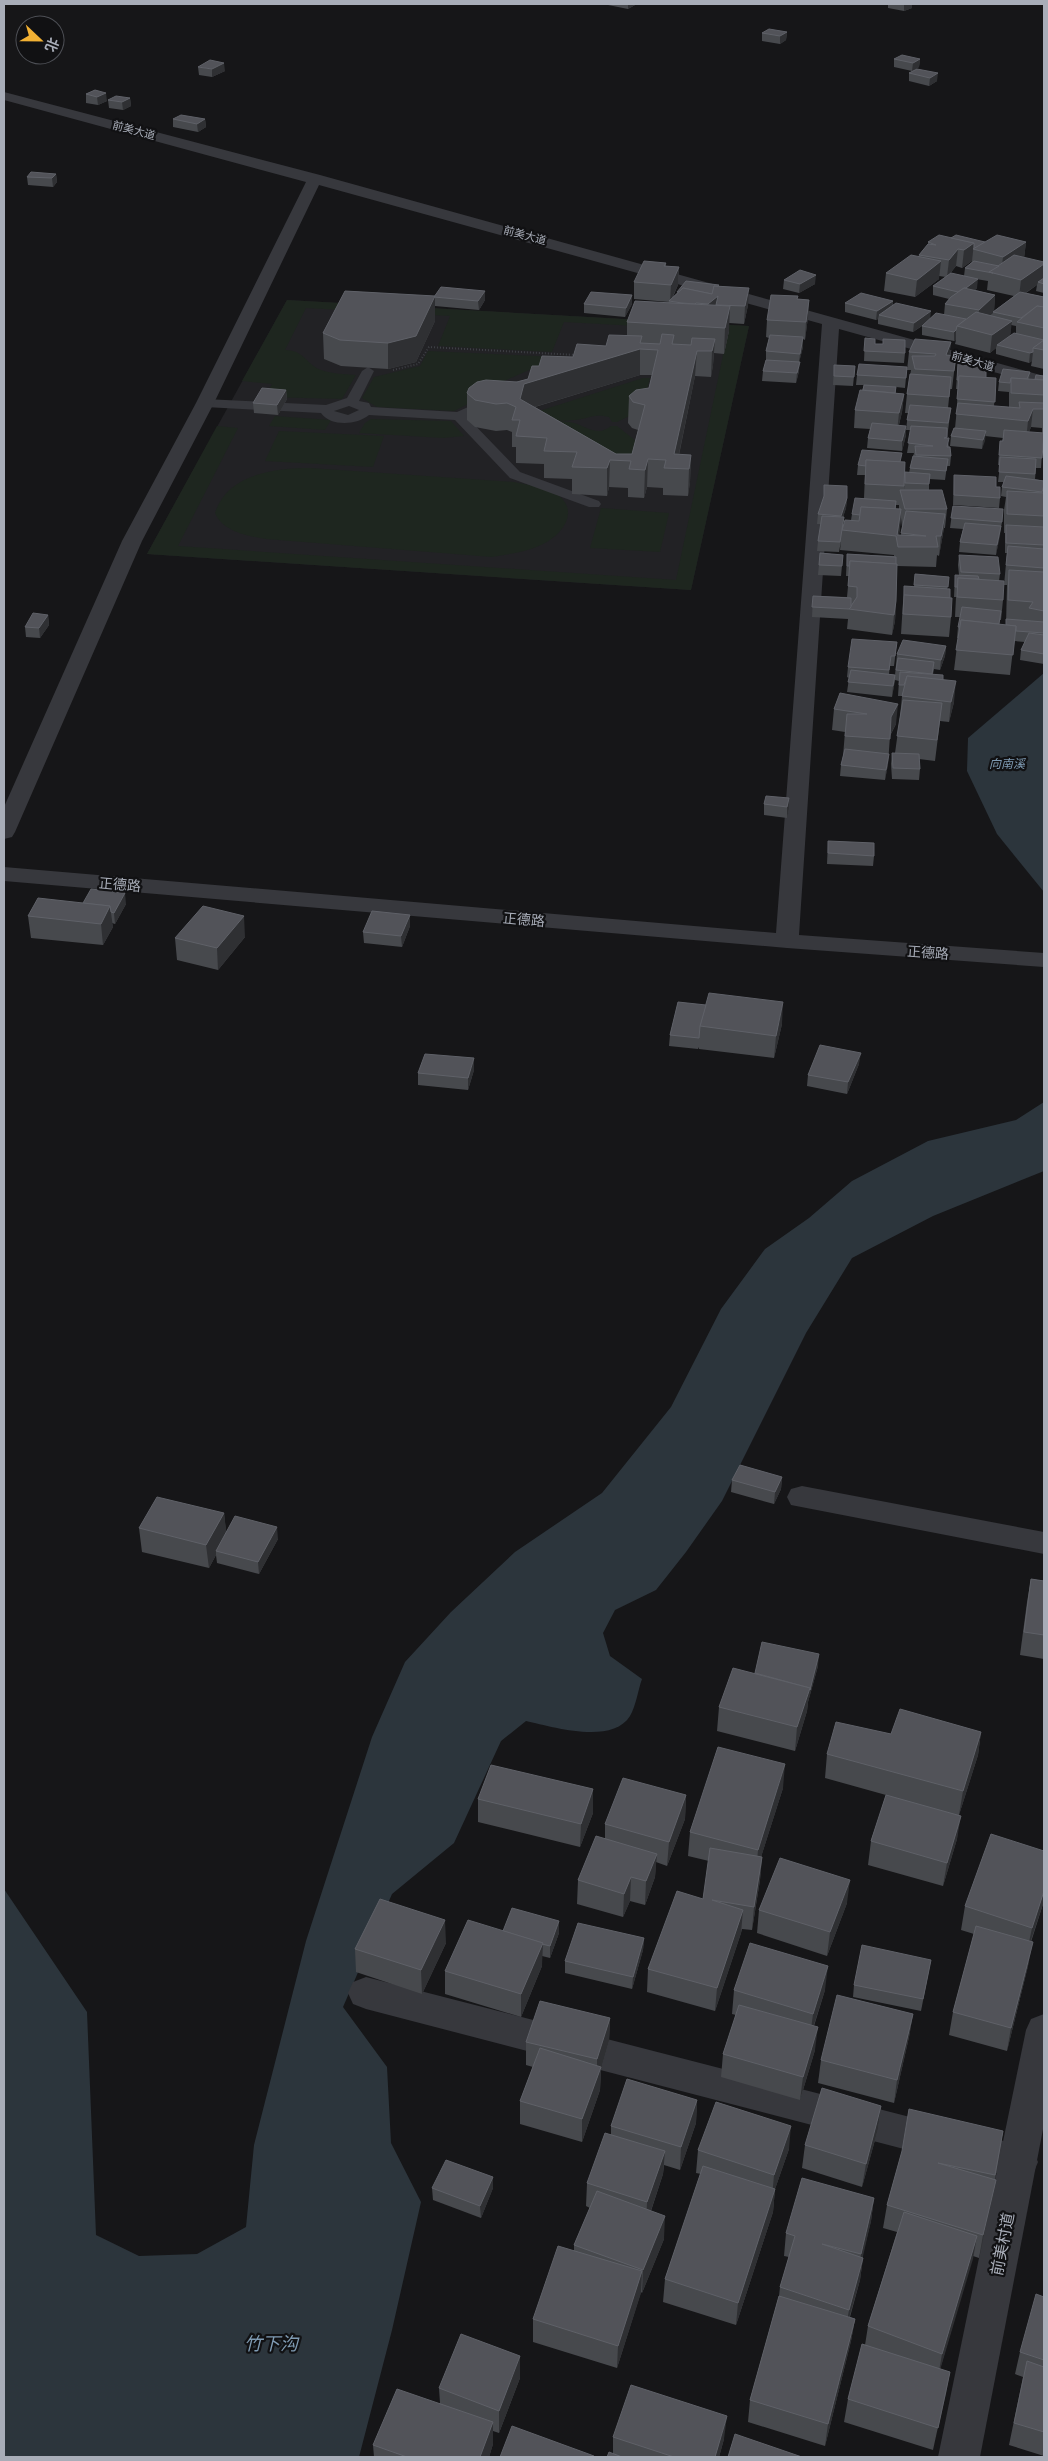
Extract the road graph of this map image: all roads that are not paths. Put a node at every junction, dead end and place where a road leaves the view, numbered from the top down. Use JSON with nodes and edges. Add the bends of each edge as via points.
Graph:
{"nodes":[{"id":1,"x":4,"y":96,"type":"edge"},
{"id":2,"x":315,"y":178,"type":"junction"},
{"id":3,"x":832,"y":321,"type":"junction"},
{"id":4,"x":368,"y":371,"type":"road end"},
{"id":5,"x":1044,"y":381,"type":"edge"},
{"id":6,"x":502,"y":397,"type":"edge"},
{"id":7,"x":204,"y":402,"type":"junction"},
{"id":8,"x":352,"y":402,"type":"junction"},
{"id":9,"x":328,"y":409,"type":"junction"},
{"id":10,"x":366,"y":411,"type":"junction"},
{"id":11,"x":459,"y":416,"type":"junction"},
{"id":12,"x":345,"y":419,"type":"junction"},
{"id":13,"x":337,"y":434,"type":"dead end"},
{"id":14,"x":594,"y":504,"type":"dead end"},
{"id":15,"x":4,"y":832,"type":"edge"},
{"id":16,"x":4,"y":874,"type":"edge"},
{"id":17,"x":787,"y":941,"type":"junction"},
{"id":18,"x":1044,"y":960,"type":"edge"},
{"id":19,"x":802,"y":1497,"type":"dead end"},
{"id":20,"x":1044,"y":1543,"type":"edge"},
{"id":21,"x":366,"y":1993,"type":"dead end"},
{"id":22,"x":1044,"y":2030,"type":"edge"},
{"id":23,"x":1019,"y":2162,"type":"junction"},
{"id":24,"x":960,"y":2457,"type":"edge"}],
"edges":[{"from":1,"to":2,"type":"street","name":"前美大道"},
{"from":2,"to":3,"type":"street","name":"前美大道"},
{"from":2,"to":7,"type":"street"},
{"from":3,"to":5,"type":"street","name":"前美大道"},
{"from":3,"to":17,"type":"street"},
{"from":4,"to":8,"type":"lane"},
{"from":6,"to":11,"type":"lane"},
{"from":7,"to":9,"type":"lane"},
{"from":7,"to":15,"type":"street","via":[[132,541]]},
{"from":8,"to":9,"type":"lane"},
{"from":8,"to":10,"type":"lane","via":[[364,406]]},
{"from":9,"to":12,"type":"lane","via":[[330,415]]},
{"from":10,"to":11,"type":"lane"},
{"from":10,"to":12,"type":"lane","via":[[360,416]]},
{"from":11,"to":14,"type":"lane","via":[[515,475]]},
{"from":12,"to":13,"type":"lane"},
{"from":16,"to":17,"type":"street","name":"正德路"},
{"from":17,"to":18,"type":"street","name":"正德路"},
{"from":19,"to":20,"type":"street"},
{"from":21,"to":23,"type":"street"},
{"from":22,"to":23,"type":"street","name":"前美村道"},
{"from":23,"to":24,"type":"street","name":"前美村道"}]}
